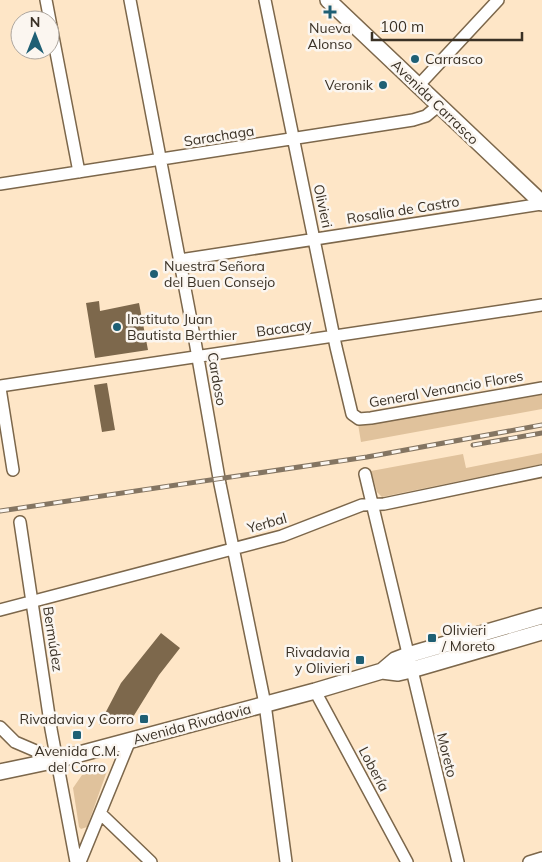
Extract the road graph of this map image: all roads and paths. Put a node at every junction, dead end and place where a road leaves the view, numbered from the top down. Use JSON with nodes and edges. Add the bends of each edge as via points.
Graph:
{"nodes":[{"id":1,"x":46,"y":0,"type":"edge"},
{"id":2,"x":130,"y":0,"type":"edge"},
{"id":3,"x":265,"y":0,"type":"edge"},
{"id":4,"x":328,"y":0,"type":"edge"},
{"id":5,"x":498,"y":0,"type":"edge"},
{"id":6,"x":418,"y":86,"type":"junction"},
{"id":7,"x":438,"y":106,"type":"junction"},
{"id":8,"x":293,"y":139,"type":"junction"},
{"id":9,"x":161,"y":160,"type":"junction"},
{"id":10,"x":79,"y":172,"type":"junction"},
{"id":11,"x":0,"y":184,"type":"edge"},
{"id":12,"x":542,"y":204,"type":"edge"},
{"id":13,"x":314,"y":239,"type":"junction"},
{"id":14,"x":180,"y":260,"type":"junction"},
{"id":15,"x":542,"y":305,"type":"edge"},
{"id":16,"x":334,"y":335,"type":"junction"},
{"id":17,"x":198,"y":355,"type":"junction"},
{"id":18,"x":0,"y":387,"type":"edge"},
{"id":19,"x":542,"y":388,"type":"edge"},
{"id":20,"x":355,"y":417,"type":"joint"},
{"id":21,"x":13,"y":470,"type":"dead end"},
{"id":22,"x":542,"y":470,"type":"edge"},
{"id":23,"x":364,"y":474,"type":"dead end"},
{"id":24,"x":372,"y":505,"type":"junction"},
{"id":25,"x":20,"y":522,"type":"dead end"},
{"id":26,"x":234,"y":548,"type":"junction"},
{"id":27,"x":32,"y":602,"type":"junction"},
{"id":28,"x":0,"y":610,"type":"edge"},
{"id":29,"x":542,"y":616,"type":"edge"},
{"id":30,"x":542,"y":632,"type":"edge"},
{"id":31,"x":408,"y":655,"type":"junction"},
{"id":32,"x":411,"y":670,"type":"junction"},
{"id":33,"x":382,"y":671,"type":"junction"},
{"id":34,"x":315,"y":691,"type":"junction"},
{"id":35,"x":265,"y":704,"type":"junction"},
{"id":36,"x":0,"y":727,"type":"edge"},
{"id":37,"x":130,"y":740,"type":"junction"},
{"id":38,"x":57,"y":760,"type":"junction"},
{"id":39,"x":0,"y":772,"type":"edge"},
{"id":40,"x":101,"y":814,"type":"junction"},
{"id":41,"x":542,"y":858,"type":"edge"},
{"id":42,"x":76,"y":862,"type":"edge"},
{"id":43,"x":80,"y":862,"type":"edge"},
{"id":44,"x":151,"y":862,"type":"edge"},
{"id":45,"x":286,"y":862,"type":"edge"},
{"id":46,"x":407,"y":862,"type":"edge"},
{"id":47,"x":458,"y":862,"type":"edge"},
{"id":48,"x":529,"y":862,"type":"edge"}],
"edges":[{"from":1,"to":10,"type":"street"},
{"from":2,"to":9,"type":"street","name":"Cardoso"},
{"from":3,"to":8,"type":"street","name":"Olivieri"},
{"from":4,"to":6,"type":"main road","name":"Avenida Carrasco"},
{"from":5,"to":6,"type":"street"},
{"from":6,"to":7,"type":"main road","name":"Avenida Carrasco"},
{"from":7,"to":8,"type":"street","name":"Sarachaga","via":[[426,116],[414,120]]},
{"from":7,"to":12,"type":"main road","name":"Avenida Carrasco"},
{"from":8,"to":9,"type":"street","name":"Sarachaga"},
{"from":8,"to":13,"type":"street","name":"Olivieri"},
{"from":9,"to":10,"type":"street","name":"Sarachaga"},
{"from":9,"to":14,"type":"street","name":"Cardoso"},
{"from":10,"to":11,"type":"street","name":"Sarachaga"},
{"from":12,"to":13,"type":"street","name":"Rosalia de Castro"},
{"from":13,"to":14,"type":"street","name":"Rosalia de Castro"},
{"from":13,"to":16,"type":"street","name":"Olivieri"},
{"from":14,"to":17,"type":"street","name":"Cardoso"},
{"from":15,"to":16,"type":"street","name":"Bacacay"},
{"from":16,"to":17,"type":"street","name":"Bacacay"},
{"from":16,"to":20,"type":"street","name":"Olivieri","via":[[350,412]]},
{"from":17,"to":18,"type":"street","name":"Bacacay"},
{"from":17,"to":26,"type":"street","name":"Cardoso"},
{"from":18,"to":21,"type":"street"},
{"from":19,"to":20,"type":"street","name":"General Venancio Flores","via":[[371,418]]},
{"from":22,"to":24,"type":"street","name":"Yerbal"},
{"from":23,"to":24,"type":"street"},
{"from":24,"to":26,"type":"street","name":"Yerbal","via":[[362,505],[282,536]]},
{"from":24,"to":31,"type":"street"},
{"from":25,"to":27,"type":"street","name":"Bermúdez"},
{"from":26,"to":27,"type":"street","name":"Yerbal"},
{"from":26,"to":35,"type":"street","name":"Cardoso"},
{"from":27,"to":28,"type":"street","name":"Yerbal"},
{"from":27,"to":38,"type":"street","name":"Bermúdez"},
{"from":29,"to":31,"type":"main road","name":"Avenida Rivadavia"},
{"from":30,"to":32,"type":"main road","name":"Avenida Rivadavia"},
{"from":31,"to":32,"type":"street","name":"Moreto"},
{"from":31,"to":33,"type":"main road","name":"Avenida Rivadavia","via":[[395,660]]},
{"from":32,"to":33,"type":"main road","name":"Avenida Rivadavia","via":[[398,673]]},
{"from":32,"to":47,"type":"street","name":"Moreto"},
{"from":33,"to":34,"type":"main road","name":"Avenida Rivadavia"},
{"from":34,"to":35,"type":"main road","name":"Avenida Rivadavia"},
{"from":34,"to":46,"type":"street","name":"Lobería"},
{"from":35,"to":37,"type":"main road","name":"Avenida Rivadavia"},
{"from":35,"to":45,"type":"street","name":"Cardoso"},
{"from":36,"to":38,"type":"street","via":[[15,742]]},
{"from":37,"to":38,"type":"main road","name":"Avenida Rivadavia"},
{"from":37,"to":40,"type":"street"},
{"from":38,"to":39,"type":"main road","name":"Avenida Rivadavia"},
{"from":38,"to":42,"type":"street","name":"Bermúdez"},
{"from":40,"to":43,"type":"street"},
{"from":40,"to":44,"type":"street"},
{"from":41,"to":48,"type":"street"}]}
